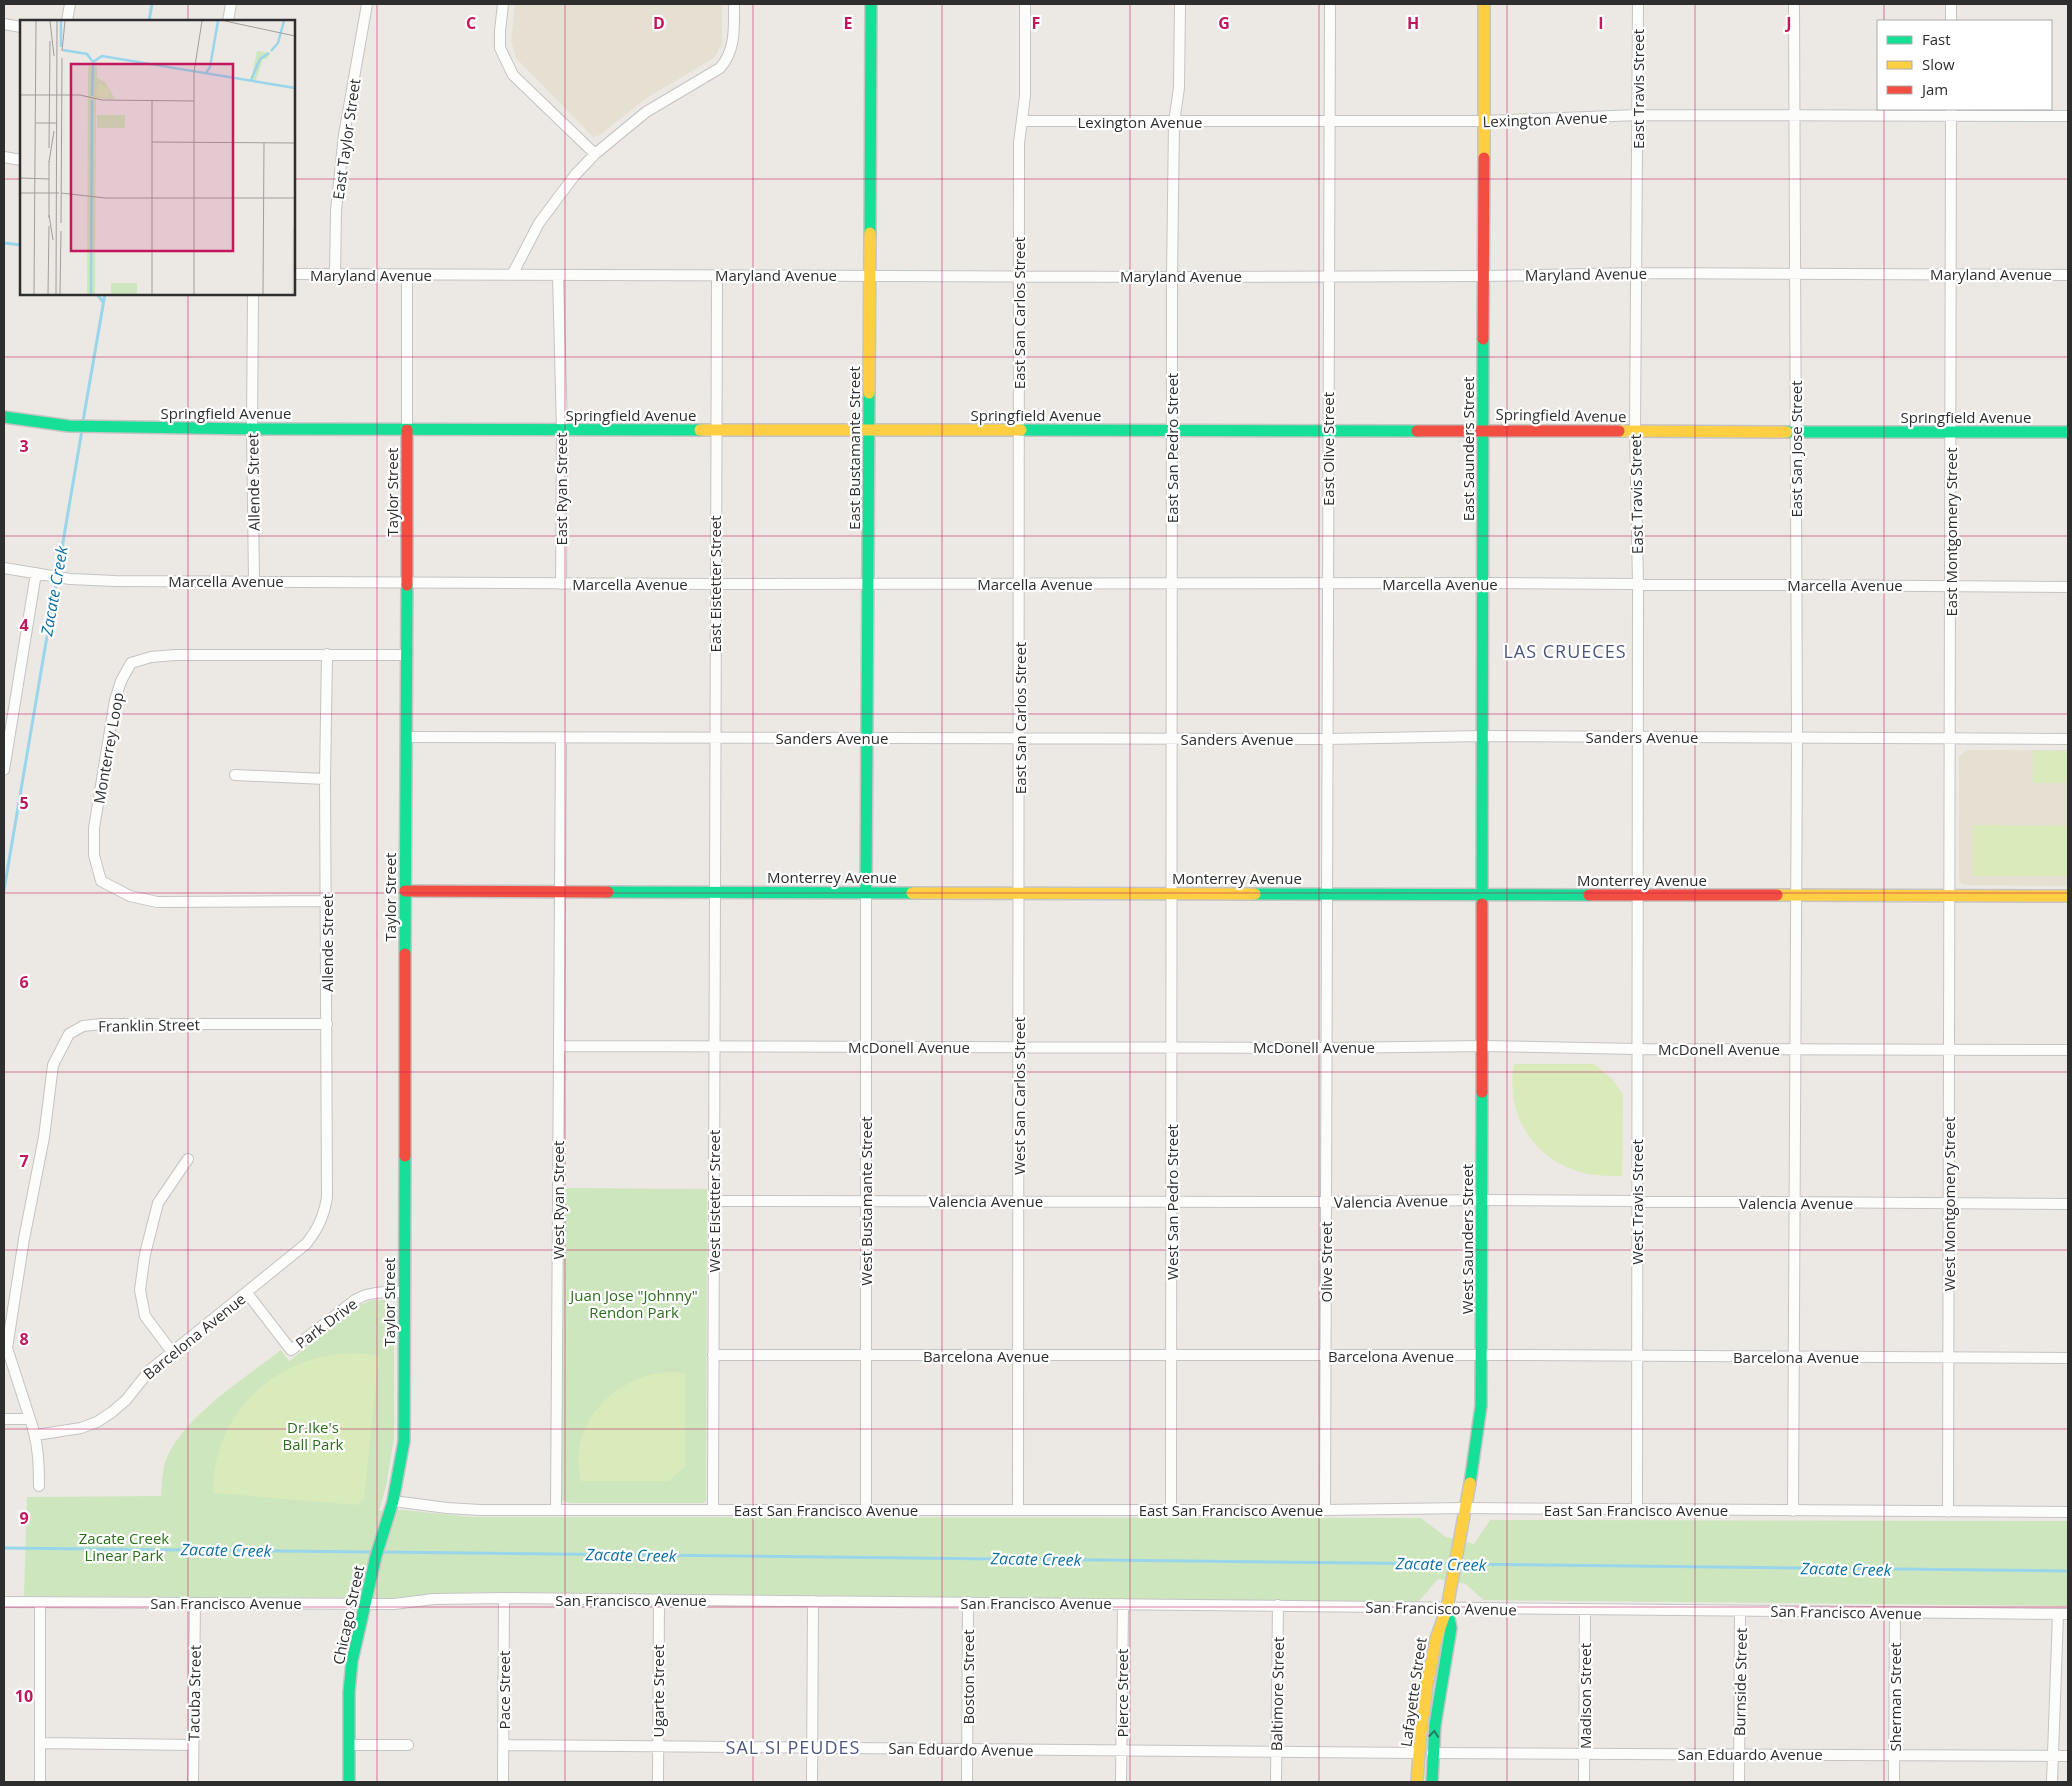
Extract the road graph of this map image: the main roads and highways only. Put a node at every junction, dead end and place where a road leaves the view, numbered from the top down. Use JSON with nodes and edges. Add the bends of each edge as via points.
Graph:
{"nodes":[{"id":1,"x":871,"y":4,"type":"edge"},
{"id":2,"x":1484,"y":4,"type":"edge"},
{"id":3,"x":4,"y":417,"type":"edge"},
{"id":4,"x":1484,"y":429,"type":"junction"},
{"id":5,"x":407,"y":430,"type":"junction"},
{"id":6,"x":870,"y":430,"type":"junction"},
{"id":7,"x":2068,"y":432,"type":"edge"},
{"id":8,"x":405,"y":891,"type":"junction"},
{"id":9,"x":866,"y":892,"type":"junction"},
{"id":10,"x":1483,"y":894,"type":"junction"},
{"id":11,"x":2068,"y":896,"type":"edge"},
{"id":12,"x":388,"y":1517,"type":"joint"},
{"id":13,"x":1452,"y":1582,"type":"joint"},
{"id":14,"x":1447,"y":1608,"type":"junction"},
{"id":15,"x":349,"y":1782,"type":"edge"},
{"id":16,"x":1417,"y":1782,"type":"edge"},
{"id":17,"x":1432,"y":1782,"type":"edge"}],
"edges":[{"from":1,"to":6,"type":"main road","name":"East Bustamante Street"},
{"from":2,"to":4,"type":"main road","name":"East Saunders Street"},
{"from":3,"to":5,"type":"main road","name":"Springfield Avenue","via":[[91,427]]},
{"from":4,"to":6,"type":"main road","name":"Springfield Avenue"},
{"from":4,"to":7,"type":"main road","name":"Springfield Avenue"},
{"from":4,"to":10,"type":"main road","name":"East Saunders Street"},
{"from":5,"to":6,"type":"main road","name":"Springfield Avenue"},
{"from":5,"to":8,"type":"main road","name":"Taylor Street"},
{"from":6,"to":9,"type":"main road","name":"East Bustamante Street"},
{"from":8,"to":9,"type":"main road","name":"Monterrey Avenue"},
{"from":8,"to":12,"type":"main road","name":"Taylor Street","via":[[404,1440],[394,1501]]},
{"from":9,"to":10,"type":"main road","name":"Monterrey Avenue"},
{"from":10,"to":11,"type":"main road","name":"Monterrey Avenue"},
{"from":10,"to":13,"type":"main road","name":"West Saunders Street","via":[[1480,1422]]},
{"from":12,"to":15,"type":"main road","name":"Chicago Street","via":[[352,1660]]},
{"from":13,"to":14,"type":"main road","name":"Lafayette Street"},
{"from":14,"to":16,"type":"main road","name":"Lafayette Street","via":[[1438,1627],[1422,1719]]},
{"from":17,"to":14,"type":"main road","name":"Lafayette Street","one_way":true,"via":[[1440,1684],[1451,1628]]}]}
